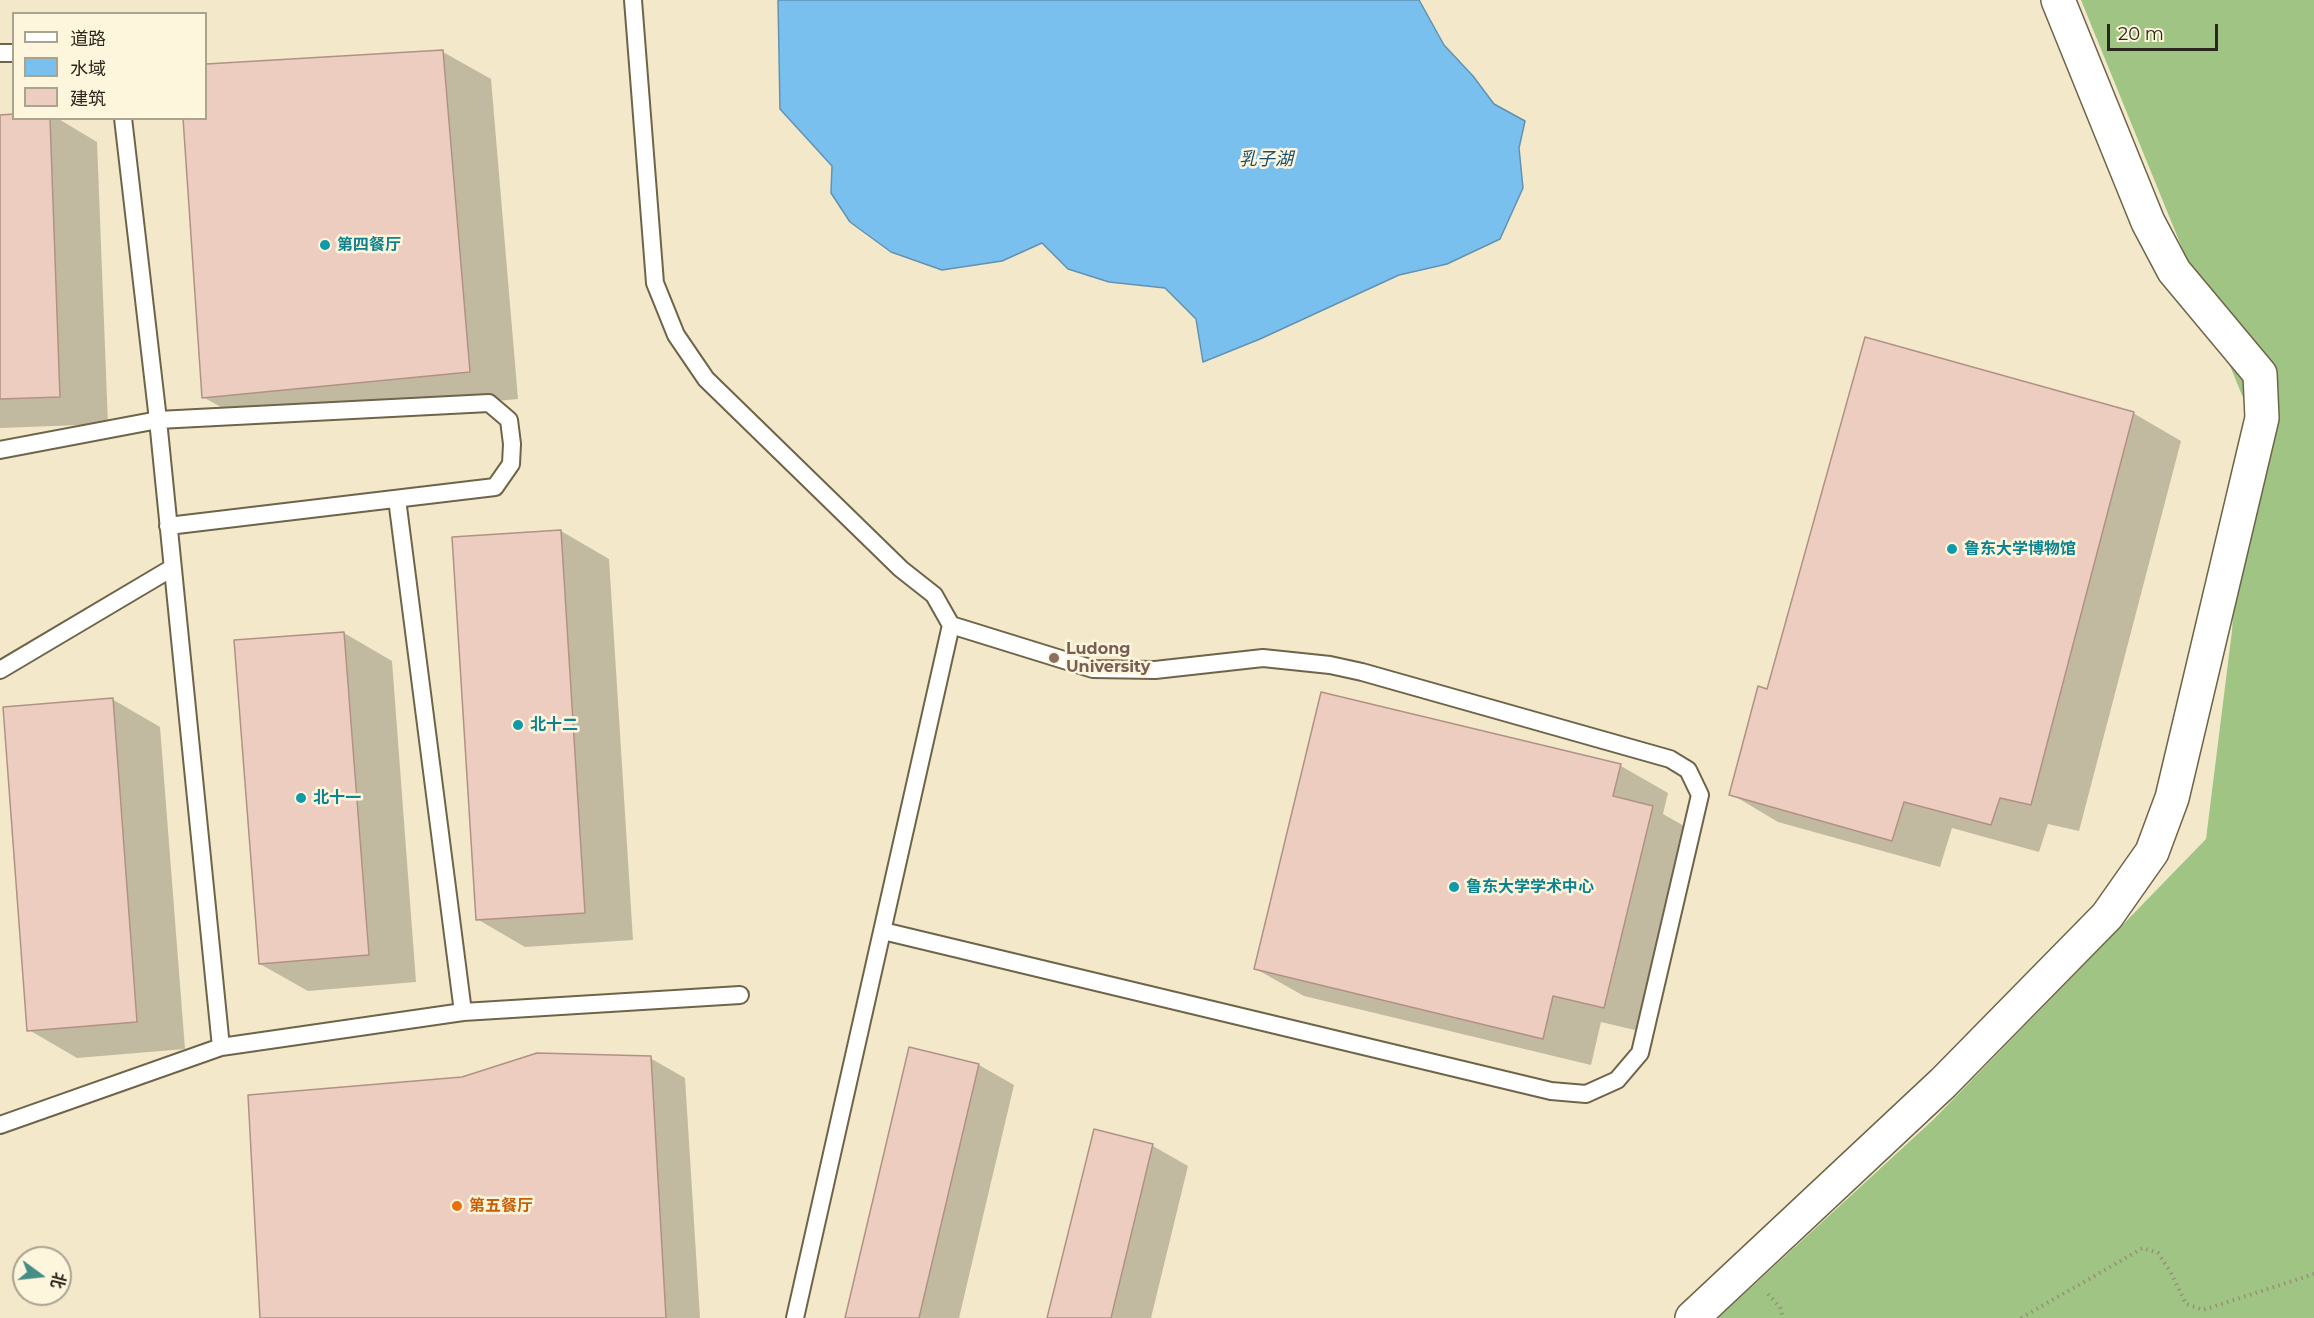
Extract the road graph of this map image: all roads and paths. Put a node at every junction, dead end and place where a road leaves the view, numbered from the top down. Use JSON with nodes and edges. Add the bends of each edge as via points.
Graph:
{"nodes":[{"id":1,"x":633,"y":0,"type":"edge"},
{"id":2,"x":2058,"y":0,"type":"edge"},
{"id":3,"x":123,"y":120,"type":"edge"},
{"id":4,"x":158,"y":420,"type":"junction"},
{"id":5,"x":0,"y":450,"type":"edge"},
{"id":6,"x":397,"y":499,"type":"junction"},
{"id":7,"x":168,"y":526,"type":"junction"},
{"id":8,"x":172,"y":568,"type":"junction"},
{"id":9,"x":951,"y":625,"type":"junction"},
{"id":10,"x":0,"y":670,"type":"edge"},
{"id":11,"x":883,"y":931,"type":"junction"},
{"id":12,"x":741,"y":995,"type":"dead end"},
{"id":13,"x":463,"y":1012,"type":"junction"},
{"id":14,"x":221,"y":1047,"type":"junction"},
{"id":15,"x":0,"y":1125,"type":"edge"},
{"id":16,"x":2314,"y":1274,"type":"edge"},
{"id":17,"x":795,"y":1318,"type":"edge"},
{"id":18,"x":1692,"y":1318,"type":"edge"},
{"id":19,"x":2021,"y":1318,"type":"edge"}],
"edges":[{"from":1,"to":9,"type":"lane","via":[[655,283],[676,335],[706,380],[901,569],[934,595]]},
{"from":2,"to":18,"type":"street","via":[[2148,222],[2174,271],[2260,374],[2262,418],[2172,798],[2152,852],[2108,916],[1943,1083]]},
{"from":3,"to":4,"type":"lane"},
{"from":4,"to":5,"type":"lane"},
{"from":4,"to":6,"type":"lane","via":[[489,404],[509,420],[511,464],[495,487]]},
{"from":4,"to":7,"type":"lane"},
{"from":6,"to":7,"type":"lane"},
{"from":6,"to":13,"type":"lane"},
{"from":7,"to":8,"type":"lane"},
{"from":8,"to":10,"type":"lane"},
{"from":8,"to":14,"type":"lane"},
{"from":9,"to":11,"type":"lane"},
{"from":9,"to":11,"type":"lane","via":[[1094,669],[1155,670],[1263,658],[1362,672],[1670,759],[1688,770],[1700,795],[1640,1053],[1617,1080],[1586,1094],[1551,1091]]},
{"from":11,"to":17,"type":"lane"},
{"from":12,"to":13,"type":"lane"},
{"from":13,"to":14,"type":"lane"},
{"from":14,"to":15,"type":"lane"},
{"from":16,"to":19,"type":"path","via":[[2203,1310],[2186,1304],[2158,1253],[2143,1248]]}]}
